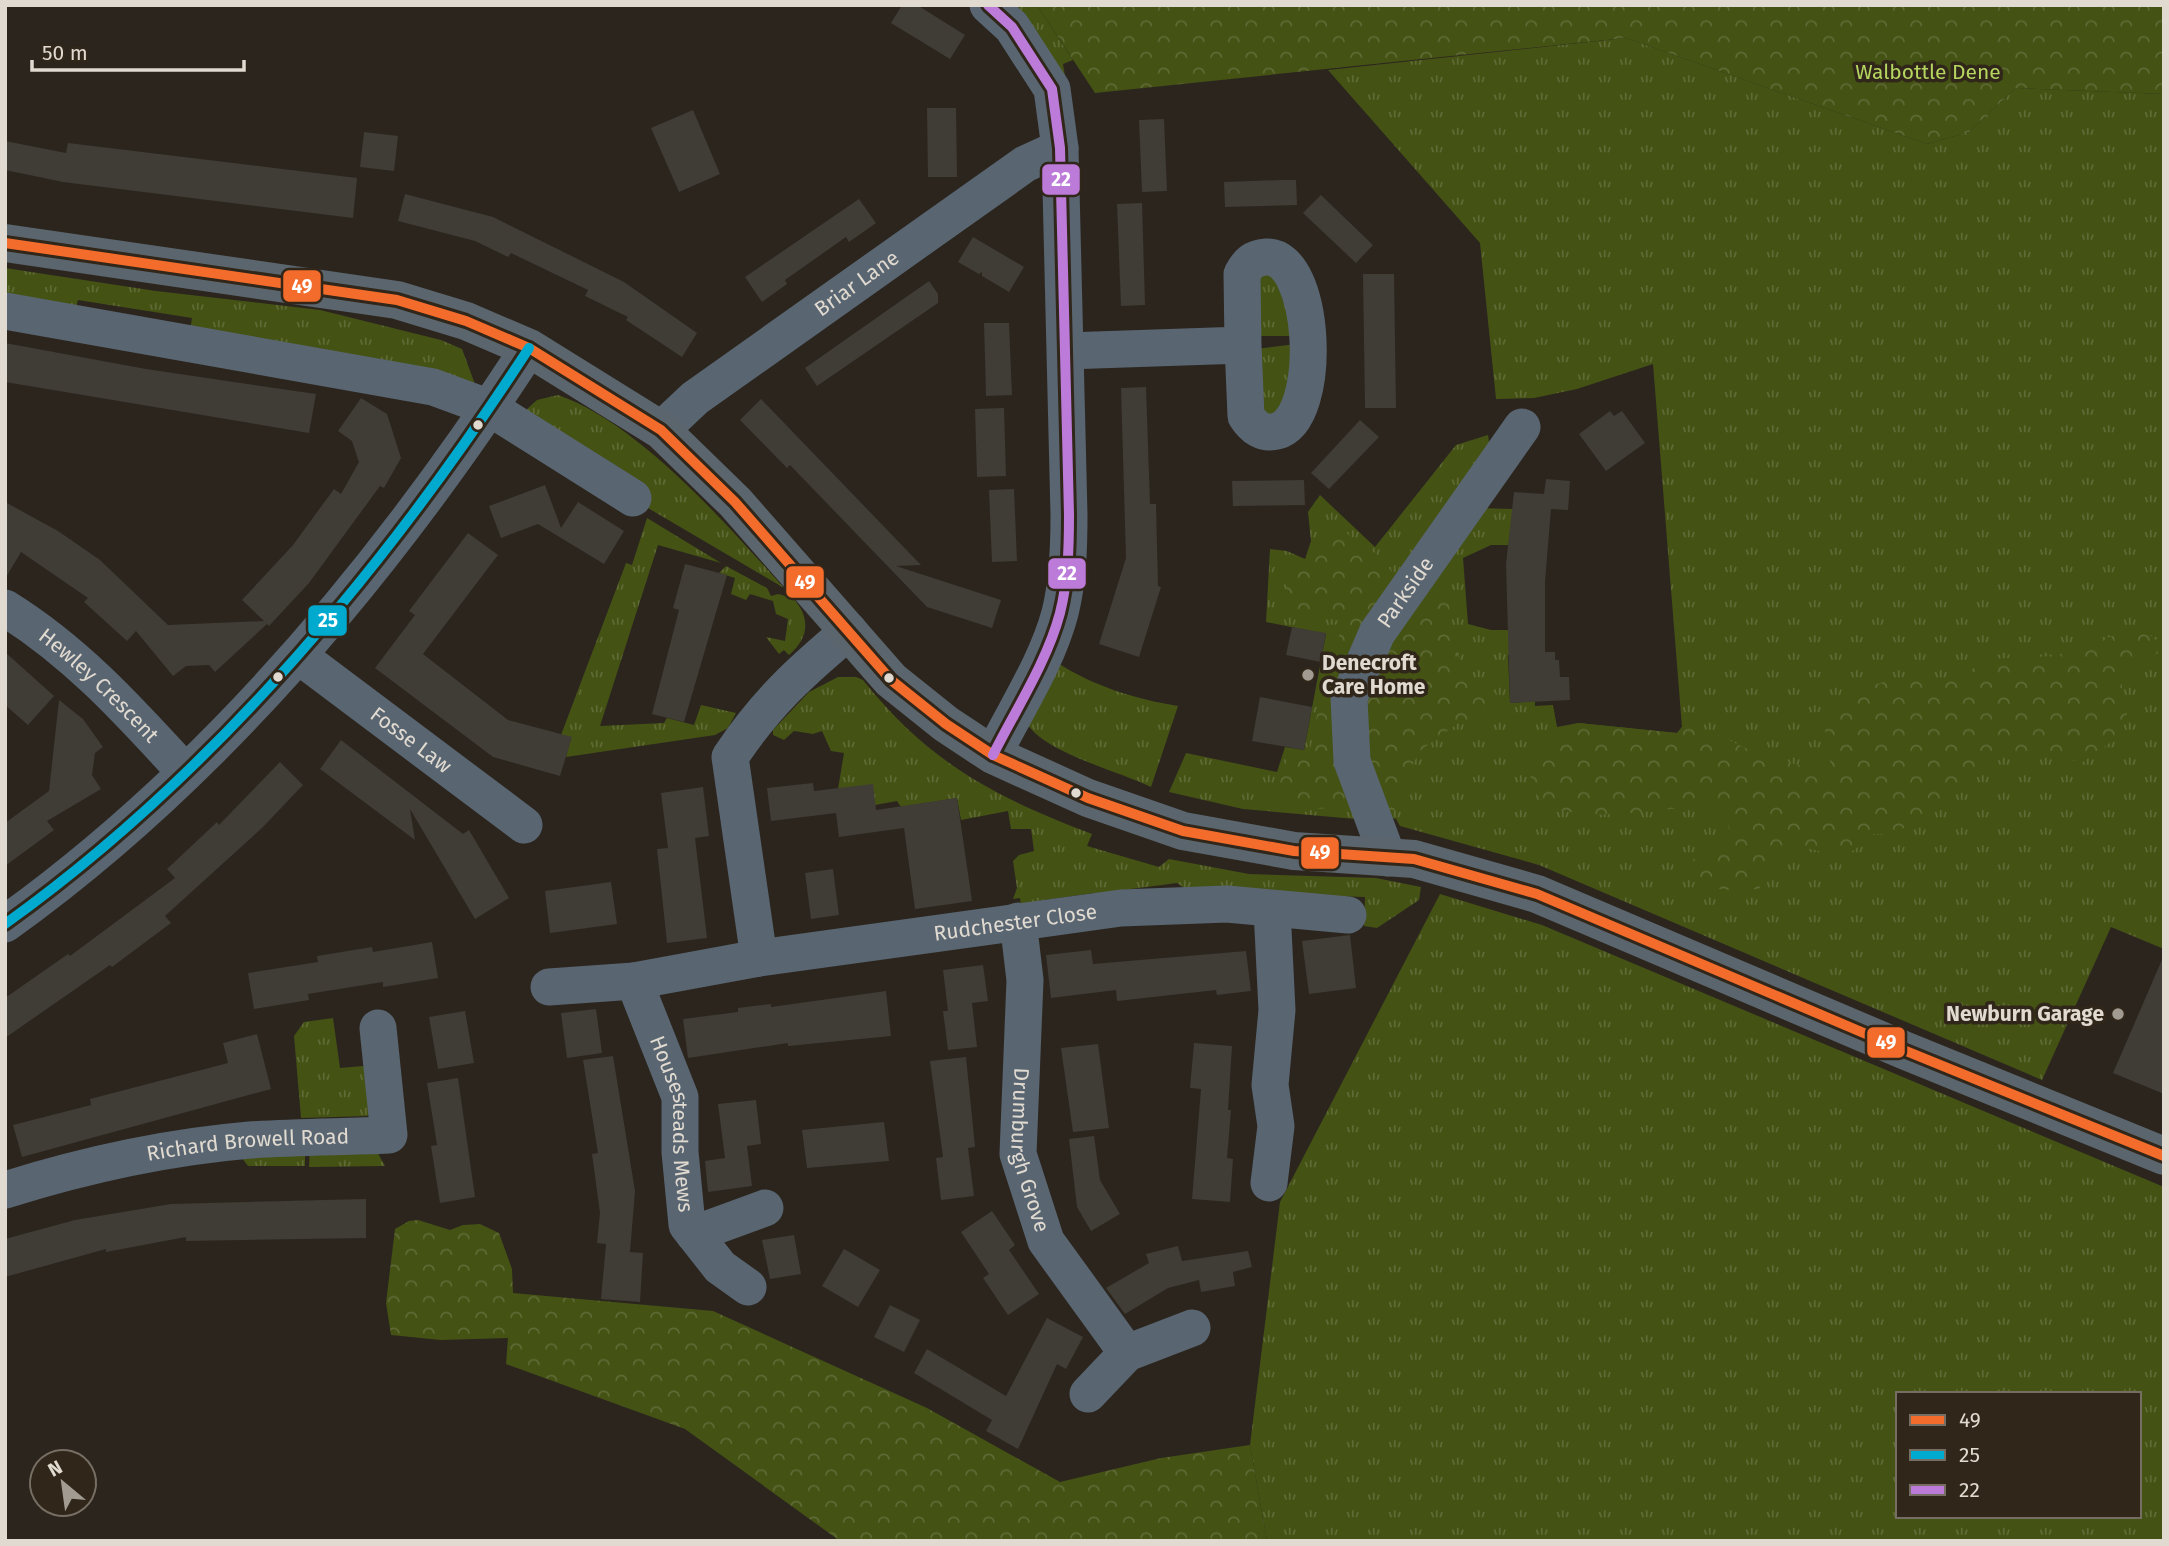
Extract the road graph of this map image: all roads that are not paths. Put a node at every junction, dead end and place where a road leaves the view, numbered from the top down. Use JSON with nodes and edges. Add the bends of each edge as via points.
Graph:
{"nodes":[{"id":1,"x":988,"y":5,"type":"edge"},
{"id":2,"x":1060,"y":148,"type":"junction"},
{"id":3,"x":5,"y":243,"type":"edge"},
{"id":4,"x":5,"y":311,"type":"edge"},
{"id":5,"x":1243,"y":345,"type":"dead end"},
{"id":6,"x":529,"y":348,"type":"junction"},
{"id":7,"x":1066,"y":351,"type":"junction"},
{"id":8,"x":490,"y":408,"type":"junction"},
{"id":9,"x":1522,"y":427,"type":"dead end"},
{"id":10,"x":661,"y":430,"type":"junction"},
{"id":11,"x":633,"y":498,"type":"dead end"},
{"id":12,"x":5,"y":608,"type":"edge"},
{"id":13,"x":849,"y":631,"type":"junction"},
{"id":14,"x":299,"y":656,"type":"junction"},
{"id":15,"x":993,"y":755,"type":"junction"},
{"id":16,"x":185,"y":772,"type":"junction"},
{"id":17,"x":524,"y":825,"type":"dead end"},
{"id":18,"x":1388,"y":858,"type":"junction"},
{"id":19,"x":1272,"y":909,"type":"junction"},
{"id":20,"x":1348,"y":915,"type":"dead end"},
{"id":21,"x":1018,"y":921,"type":"junction"},
{"id":22,"x":5,"y":924,"type":"edge"},
{"id":23,"x":759,"y":958,"type":"junction"},
{"id":24,"x":634,"y":981,"type":"junction"},
{"id":25,"x":548,"y":987,"type":"dead end"},
{"id":26,"x":378,"y":1028,"type":"dead end"},
{"id":27,"x":2164,"y":1156,"type":"edge"},
{"id":28,"x":1269,"y":1183,"type":"dead end"},
{"id":29,"x":5,"y":1190,"type":"edge"},
{"id":30,"x":765,"y":1208,"type":"dead end"},
{"id":31,"x":694,"y":1234,"type":"junction"},
{"id":32,"x":748,"y":1287,"type":"dead end"},
{"id":33,"x":1192,"y":1328,"type":"dead end"},
{"id":34,"x":1127,"y":1353,"type":"junction"},
{"id":35,"x":1088,"y":1394,"type":"dead end"}],
"edges":[{"from":1,"to":2,"type":"street","via":[[1012,27],[1052,89]]},
{"from":2,"to":7,"type":"street"},
{"from":2,"to":10,"type":"street","name":"Briar Lane","via":[[1025,163],[695,398]]},
{"from":3,"to":6,"type":"main road","via":[[397,300],[466,321]]},
{"from":4,"to":8,"type":"street","via":[[433,387]]},
{"from":5,"to":7,"type":"street"},
{"from":6,"to":8,"type":"street"},
{"from":6,"to":10,"type":"main road"},
{"from":7,"to":15,"type":"street","via":[[1066,584],[1048,646]]},
{"from":8,"to":11,"type":"street"},
{"from":8,"to":14,"type":"street","via":[[436,485]]},
{"from":9,"to":18,"type":"street","name":"Parkside","via":[[1377,633],[1349,698],[1352,761]]},
{"from":10,"to":13,"type":"main road","via":[[735,502]]},
{"from":12,"to":16,"type":"street","name":"Hewley Crescent","via":[[40,629],[100,680]]},
{"from":13,"to":15,"type":"main road","via":[[891,680]]},
{"from":13,"to":23,"type":"street","via":[[759,714],[730,757]]},
{"from":14,"to":16,"type":"street"},
{"from":14,"to":17,"type":"street","name":"Fosse Law"},
{"from":15,"to":18,"type":"main road","via":[[1088,798],[1183,831],[1294,851]]},
{"from":16,"to":22,"type":"street","via":[[103,849]]},
{"from":18,"to":27,"type":"main road","via":[[1414,859],[1537,894]]},
{"from":19,"to":20,"type":"street","name":"Rudchester Close"},
{"from":19,"to":21,"type":"street","name":"Rudchester Close","via":[[1227,904],[1121,908]]},
{"from":19,"to":28,"type":"street","via":[[1277,1010],[1270,1085],[1276,1126]]},
{"from":21,"to":23,"type":"street","name":"Rudchester Close"},
{"from":21,"to":34,"type":"street","name":"Drumburgh Grove","via":[[1025,980],[1018,1154],[1046,1241]]},
{"from":23,"to":24,"type":"street","name":"Rudchester Close"},
{"from":24,"to":25,"type":"street","name":"Rudchester Close"},
{"from":24,"to":31,"type":"street","name":"Housesteads Mews","via":[[680,1097],[687,1225]]},
{"from":26,"to":29,"type":"street","name":"Richard Browell Road","via":[[389,1135],[193,1147],[56,1174]]},
{"from":30,"to":31,"type":"street"},
{"from":31,"to":32,"type":"street","name":"Housesteads Mews","via":[[720,1267]]},
{"from":33,"to":34,"type":"street"},
{"from":34,"to":35,"type":"street"}]}
